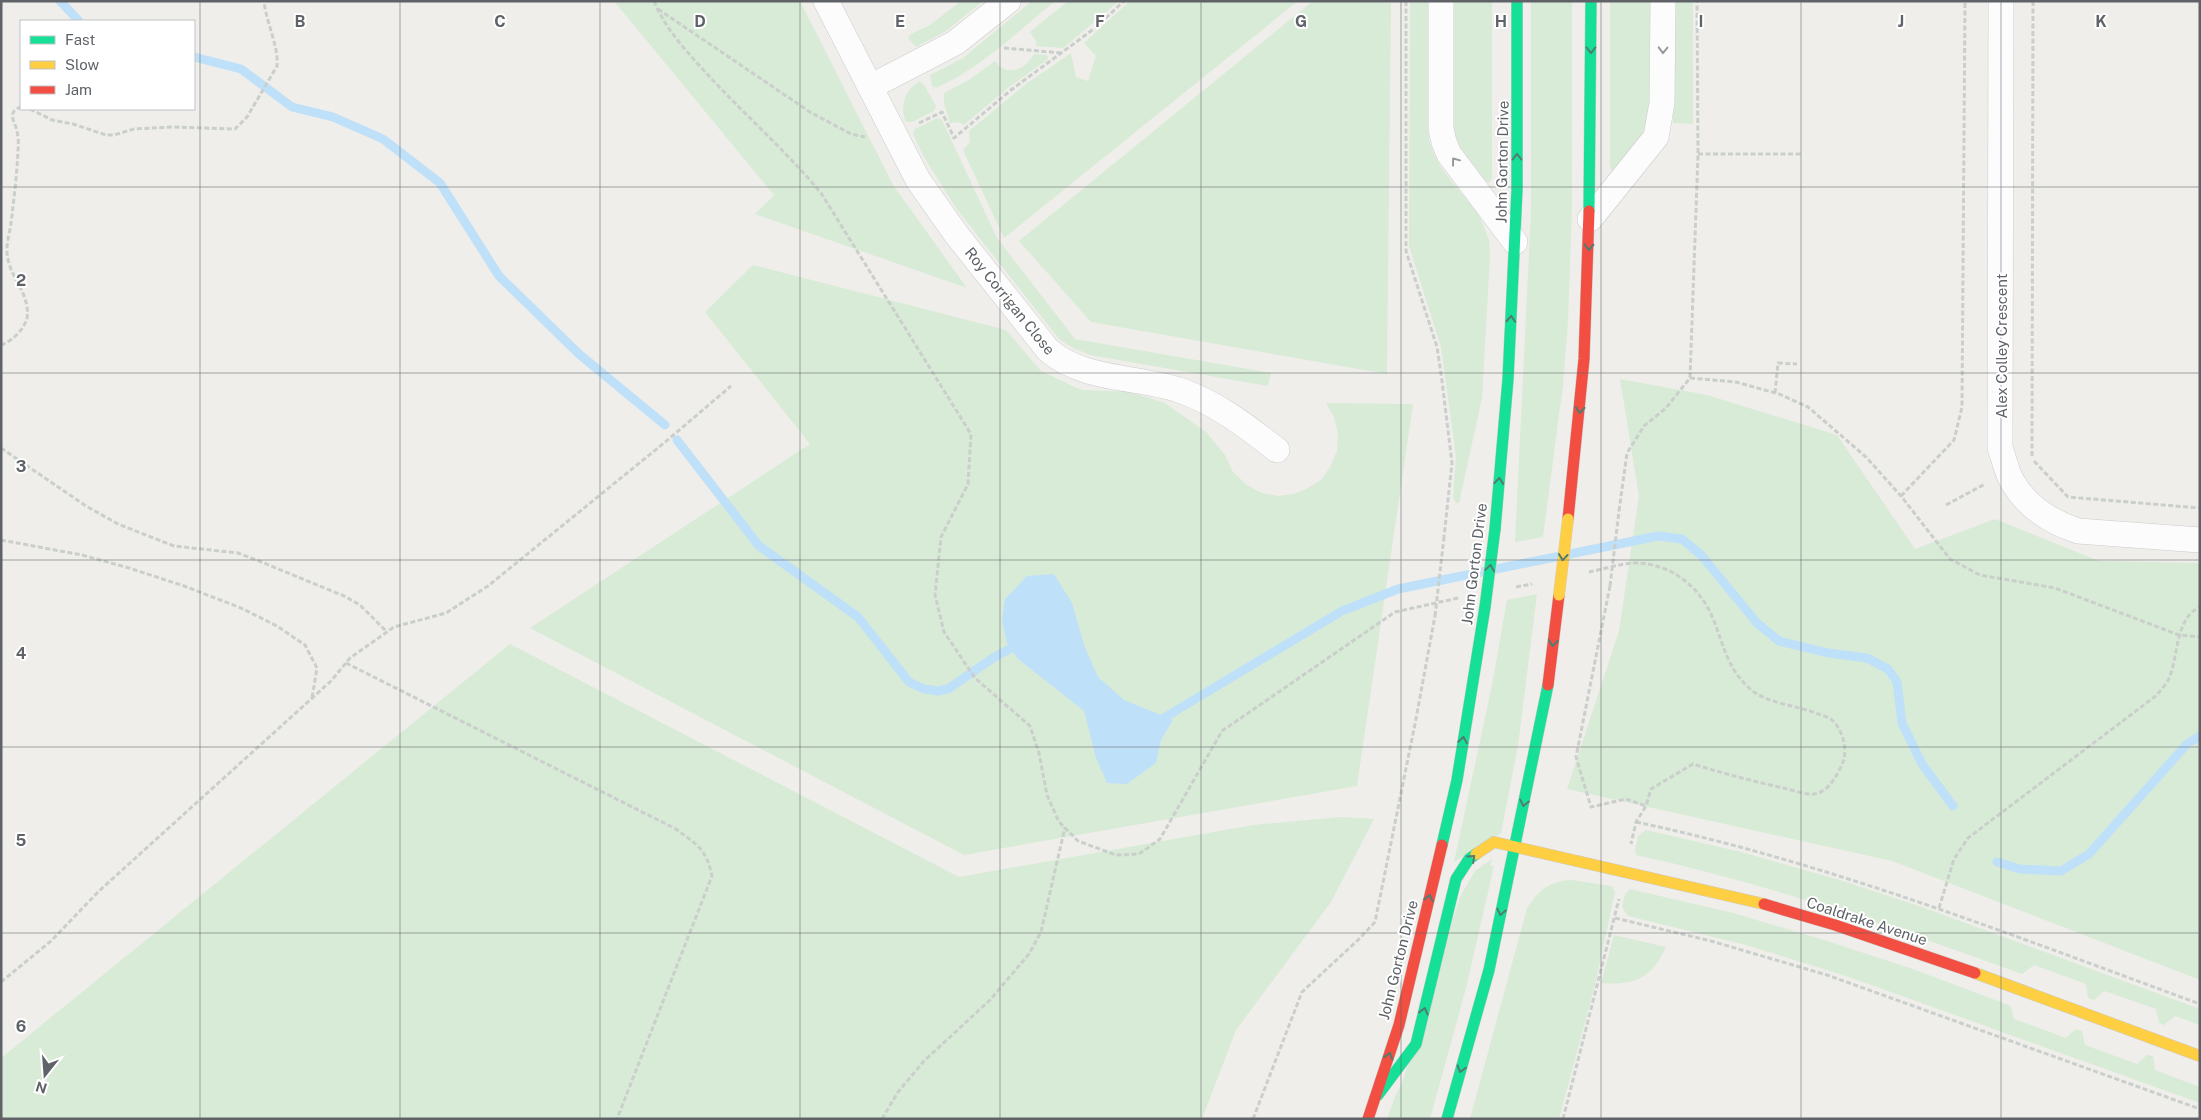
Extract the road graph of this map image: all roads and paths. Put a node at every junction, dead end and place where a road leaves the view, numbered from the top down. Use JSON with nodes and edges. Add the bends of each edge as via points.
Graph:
{"nodes":[{"id":1,"x":264,"y":1,"type":"edge"},
{"id":2,"x":654,"y":1,"type":"edge"},
{"id":3,"x":826,"y":1,"type":"edge"},
{"id":4,"x":1008,"y":1,"type":"edge"},
{"id":5,"x":1124,"y":1,"type":"edge"},
{"id":6,"x":1406,"y":1,"type":"edge"},
{"id":7,"x":1441,"y":1,"type":"edge"},
{"id":8,"x":1517,"y":1,"type":"edge"},
{"id":9,"x":1591,"y":1,"type":"edge"},
{"id":10,"x":1663,"y":1,"type":"edge"},
{"id":11,"x":1698,"y":1,"type":"edge"},
{"id":12,"x":1965,"y":1,"type":"edge"},
{"id":13,"x":2001,"y":1,"type":"edge"},
{"id":14,"x":2033,"y":1,"type":"edge"},
{"id":15,"x":657,"y":8,"type":"junction"},
{"id":16,"x":1004,"y":48,"type":"dead end"},
{"id":17,"x":1062,"y":53,"type":"junction"},
{"id":18,"x":870,"y":87,"type":"junction"},
{"id":19,"x":20,"y":107,"type":"edge"},
{"id":20,"x":32,"y":110,"type":"edge"},
{"id":21,"x":894,"y":135,"type":"junction"},
{"id":22,"x":1698,"y":154,"type":"junction"},
{"id":23,"x":1804,"y":154,"type":"dead end"},
{"id":24,"x":1590,"y":219,"type":"junction"},
{"id":25,"x":1515,"y":242,"type":"junction"},
{"id":26,"x":1,"y":344,"type":"edge"},
{"id":27,"x":1797,"y":364,"type":"dead end"},
{"id":28,"x":1690,"y":378,"type":"junction"},
{"id":29,"x":731,"y":386,"type":"dead end"},
{"id":30,"x":1775,"y":393,"type":"junction"},
{"id":31,"x":1,"y":448,"type":"edge"},
{"id":32,"x":1277,"y":450,"type":"dead end"},
{"id":33,"x":1901,"y":496,"type":"junction"},
{"id":34,"x":2200,"y":508,"type":"edge"},
{"id":35,"x":1,"y":540,"type":"edge"},
{"id":36,"x":2200,"y":540,"type":"edge"},
{"id":37,"x":1588,"y":572,"type":"dead end"},
{"id":38,"x":1539,"y":582,"type":"dead end"},
{"id":39,"x":1510,"y":588,"type":"dead end"},
{"id":40,"x":1461,"y":597,"type":"dead end"},
{"id":41,"x":2200,"y":607,"type":"edge"},
{"id":42,"x":386,"y":632,"type":"junction"},
{"id":43,"x":2179,"y":635,"type":"junction"},
{"id":44,"x":2200,"y":637,"type":"edge"},
{"id":45,"x":346,"y":663,"type":"junction"},
{"id":46,"x":312,"y":698,"type":"junction"},
{"id":47,"x":1646,"y":806,"type":"junction"},
{"id":48,"x":1636,"y":822,"type":"junction"},
{"id":49,"x":1065,"y":827,"type":"junction"},
{"id":50,"x":1630,"y":846,"type":"dead end"},
{"id":51,"x":1515,"y":847,"type":"junction"},
{"id":52,"x":1620,"y":895,"type":"dead end"},
{"id":53,"x":1939,"y":908,"type":"junction"},
{"id":54,"x":1614,"y":918,"type":"junction"},
{"id":55,"x":1,"y":982,"type":"edge"},
{"id":56,"x":2200,"y":1004,"type":"edge"},
{"id":57,"x":2200,"y":1056,"type":"edge"},
{"id":58,"x":1376,"y":1098,"type":"junction"},
{"id":59,"x":2200,"y":1109,"type":"edge"},
{"id":60,"x":618,"y":1119,"type":"edge"},
{"id":61,"x":882,"y":1119,"type":"edge"},
{"id":62,"x":1253,"y":1119,"type":"edge"},
{"id":63,"x":1368,"y":1119,"type":"edge"},
{"id":64,"x":1447,"y":1119,"type":"edge"},
{"id":65,"x":1563,"y":1119,"type":"edge"}],
"edges":[{"from":1,"to":20,"type":"path","via":[[278,57],[275,71],[247,117],[235,129],[134,128],[114,135],[52,120]]},
{"from":2,"to":15,"type":"path"},
{"from":3,"to":18,"type":"street","name":"Roy Corrigan Close"},
{"from":4,"to":18,"type":"street","via":[[955,43]]},
{"from":5,"to":17,"type":"path","via":[[1109,17]]},
{"from":6,"to":62,"type":"path","bridge":true,"via":[[1406,251],[1438,353],[1452,463],[1434,616],[1375,922],[1302,992]]},
{"from":25,"to":7,"type":"street","one_way":true,"via":[[1454,161],[1444,142],[1441,129]]},
{"from":25,"to":8,"type":"main road","name":"John Gorton Drive","one_way":true},
{"from":9,"to":24,"type":"main road","one_way":true},
{"from":10,"to":24,"type":"street","one_way":true,"via":[[1662,103],[1656,137]]},
{"from":11,"to":22,"type":"path"},
{"from":12,"to":33,"type":"path","via":[[1962,407],[1954,440]]},
{"from":13,"to":36,"type":"street","name":"Alex Colley Crescent","via":[[2000,448],[2012,480],[2032,507],[2062,526],[2078,531]]},
{"from":14,"to":34,"type":"path","via":[[2032,459],[2068,496]]},
{"from":15,"to":21,"type":"path","via":[[810,112],[851,134],[880,140]]},
{"from":15,"to":49,"type":"path","via":[[682,46],[821,193],[971,434],[968,484],[941,538],[935,594],[944,632],[975,678],[1030,726],[1047,795],[1059,822]]},
{"from":16,"to":17,"type":"path"},
{"from":17,"to":21,"type":"path","via":[[954,138],[942,112]]},
{"from":18,"to":21,"type":"street","name":"Roy Corrigan Close"},
{"from":19,"to":26,"type":"path","via":[[12,114],[18,151],[7,249],[15,279],[25,295],[27,317],[17,335]]},
{"from":21,"to":32,"type":"street","name":"Roy Corrigan Close","via":[[918,180],[939,210],[1033,333],[1054,355],[1088,371],[1162,385],[1192,395],[1231,415]]},
{"from":22,"to":23,"type":"path"},
{"from":22,"to":28,"type":"path"},
{"from":24,"to":51,"type":"main road","one_way":true,"bridge":true,"via":[[1580,411],[1559,595],[1547,690]]},
{"from":58,"to":25,"type":"main road","name":"John Gorton Drive","one_way":true,"bridge":true,"via":[[1398,1025],[1457,780],[1495,530],[1508,379]]},
{"from":27,"to":30,"type":"path","via":[[1778,363]]},
{"from":28,"to":30,"type":"path","via":[[1736,382]]},
{"from":28,"to":47,"type":"path","bridge":true,"via":[[1666,408],[1644,426],[1627,453],[1610,586],[1576,757],[1591,807],[1626,799]]},
{"from":29,"to":42,"type":"path","via":[[488,586],[446,612]]},
{"from":30,"to":33,"type":"path","via":[[1808,407],[1866,457]]},
{"from":31,"to":42,"type":"path","via":[[118,524],[174,546],[238,553],[259,561],[344,596],[360,605]]},
{"from":33,"to":43,"type":"path","via":[[1950,559],[1980,575],[2055,588]]},
{"from":35,"to":46,"type":"path","via":[[82,555],[129,568],[241,608],[278,626],[305,646],[317,668]]},
{"from":37,"to":47,"type":"path","via":[[1636,563],[1655,566],[1687,581],[1700,594],[1714,620],[1725,655],[1749,688],[1769,699],[1831,719],[1844,743],[1844,760],[1836,777],[1825,789],[1813,794],[1746,780],[1693,764],[1652,789]]},
{"from":38,"to":39,"type":"path"},
{"from":40,"to":49,"type":"path","via":[[1395,612],[1222,731],[1160,839],[1139,854],[1116,855],[1094,848],[1078,841]]},
{"from":41,"to":43,"type":"path","via":[[2192,610]]},
{"from":42,"to":45,"type":"path"},
{"from":43,"to":44,"type":"path"},
{"from":43,"to":53,"type":"path","via":[[2170,677],[2157,695],[1968,838],[1954,859]]},
{"from":45,"to":46,"type":"path"},
{"from":45,"to":60,"type":"path","via":[[676,828],[699,846],[708,858],[712,876]]},
{"from":46,"to":55,"type":"path","via":[[99,891],[51,941]]},
{"from":47,"to":48,"type":"path"},
{"from":48,"to":50,"type":"path"},
{"from":48,"to":53,"type":"path","via":[[1798,862]]},
{"from":49,"to":61,"type":"path","via":[[1041,932],[1029,954],[990,1000],[924,1062],[898,1092]]},
{"from":51,"to":57,"type":"main road","name":"Coaldrake Avenue","via":[[1667,880],[1814,919]]},
{"from":58,"to":51,"type":"main road","name":"Coaldrake Avenue","one_way":true,"via":[[1416,1044],[1456,878],[1468,858],[1494,842]]},
{"from":51,"to":64,"type":"main road","one_way":true,"via":[[1489,970]]},
{"from":52,"to":54,"type":"path"},
{"from":53,"to":56,"type":"path"},
{"from":54,"to":59,"type":"path","via":[[1711,941],[1827,975]]},
{"from":54,"to":65,"type":"path"},
{"from":58,"to":63,"type":"main road","name":"John Gorton Drive"}]}
